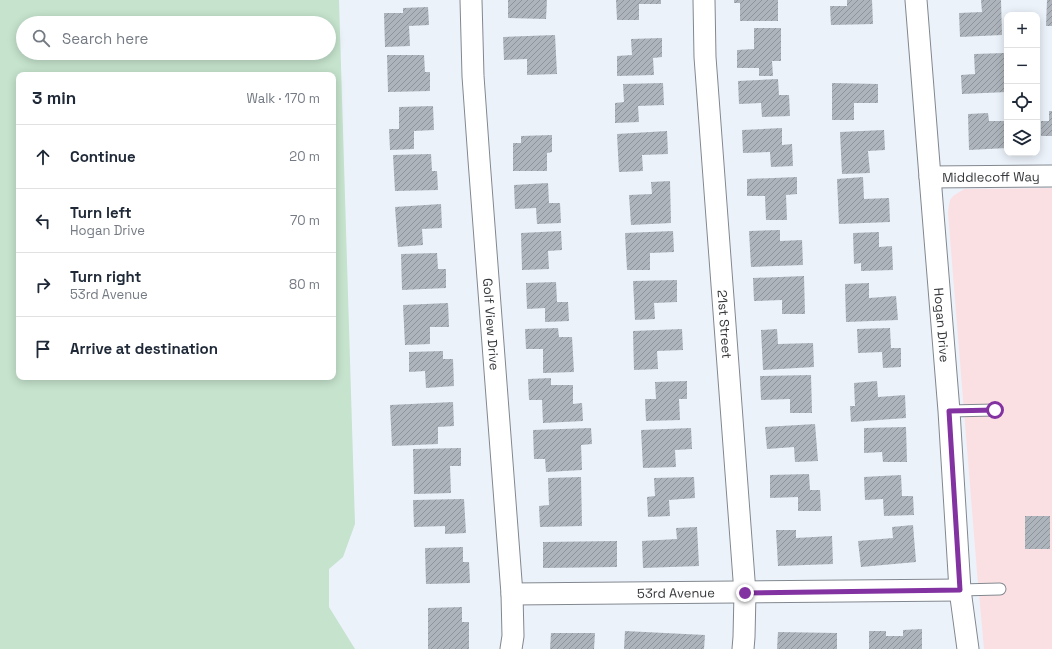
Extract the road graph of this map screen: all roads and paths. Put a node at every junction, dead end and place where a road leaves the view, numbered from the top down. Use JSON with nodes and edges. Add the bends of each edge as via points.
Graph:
{"nodes":[{"id":1,"x":471,"y":0,"type":"edge"},
{"id":2,"x":704,"y":0,"type":"edge"},
{"id":3,"x":916,"y":0,"type":"edge"},
{"id":4,"x":1052,"y":176,"type":"edge"},
{"id":5,"x":930,"y":178,"type":"junction"},
{"id":6,"x":995,"y":410,"type":"dead end"},
{"id":7,"x":949,"y":411,"type":"junction"},
{"id":8,"x":1000,"y":589,"type":"dead end"},
{"id":9,"x":960,"y":590,"type":"junction"},
{"id":10,"x":745,"y":593,"type":"junction"},
{"id":11,"x":512,"y":594,"type":"junction"},
{"id":12,"x":511,"y":649,"type":"edge"},
{"id":13,"x":743,"y":649,"type":"edge"},
{"id":14,"x":968,"y":649,"type":"edge"}],
"edges":[{"from":1,"to":11,"type":"street","name":"Golf View Drive","via":[[473,76]]},
{"from":2,"to":10,"type":"street","name":"21st Street","via":[[705,57]]},
{"from":3,"to":5,"type":"street","name":"Hogan Drive"},
{"from":4,"to":5,"type":"street","name":"Middlecoff Way"},
{"from":5,"to":7,"type":"street","name":"Hogan Drive"},
{"from":6,"to":7,"type":"lane"},
{"from":7,"to":9,"type":"street","name":"Hogan Drive"},
{"from":8,"to":9,"type":"lane"},
{"from":9,"to":10,"type":"street","name":"53rd Avenue"},
{"from":9,"to":14,"type":"street","name":"Hogan Drive"},
{"from":10,"to":11,"type":"street","name":"53rd Avenue"},
{"from":10,"to":13,"type":"street","name":"21st Street"},
{"from":11,"to":12,"type":"street","name":"Golf View Drive"}]}
